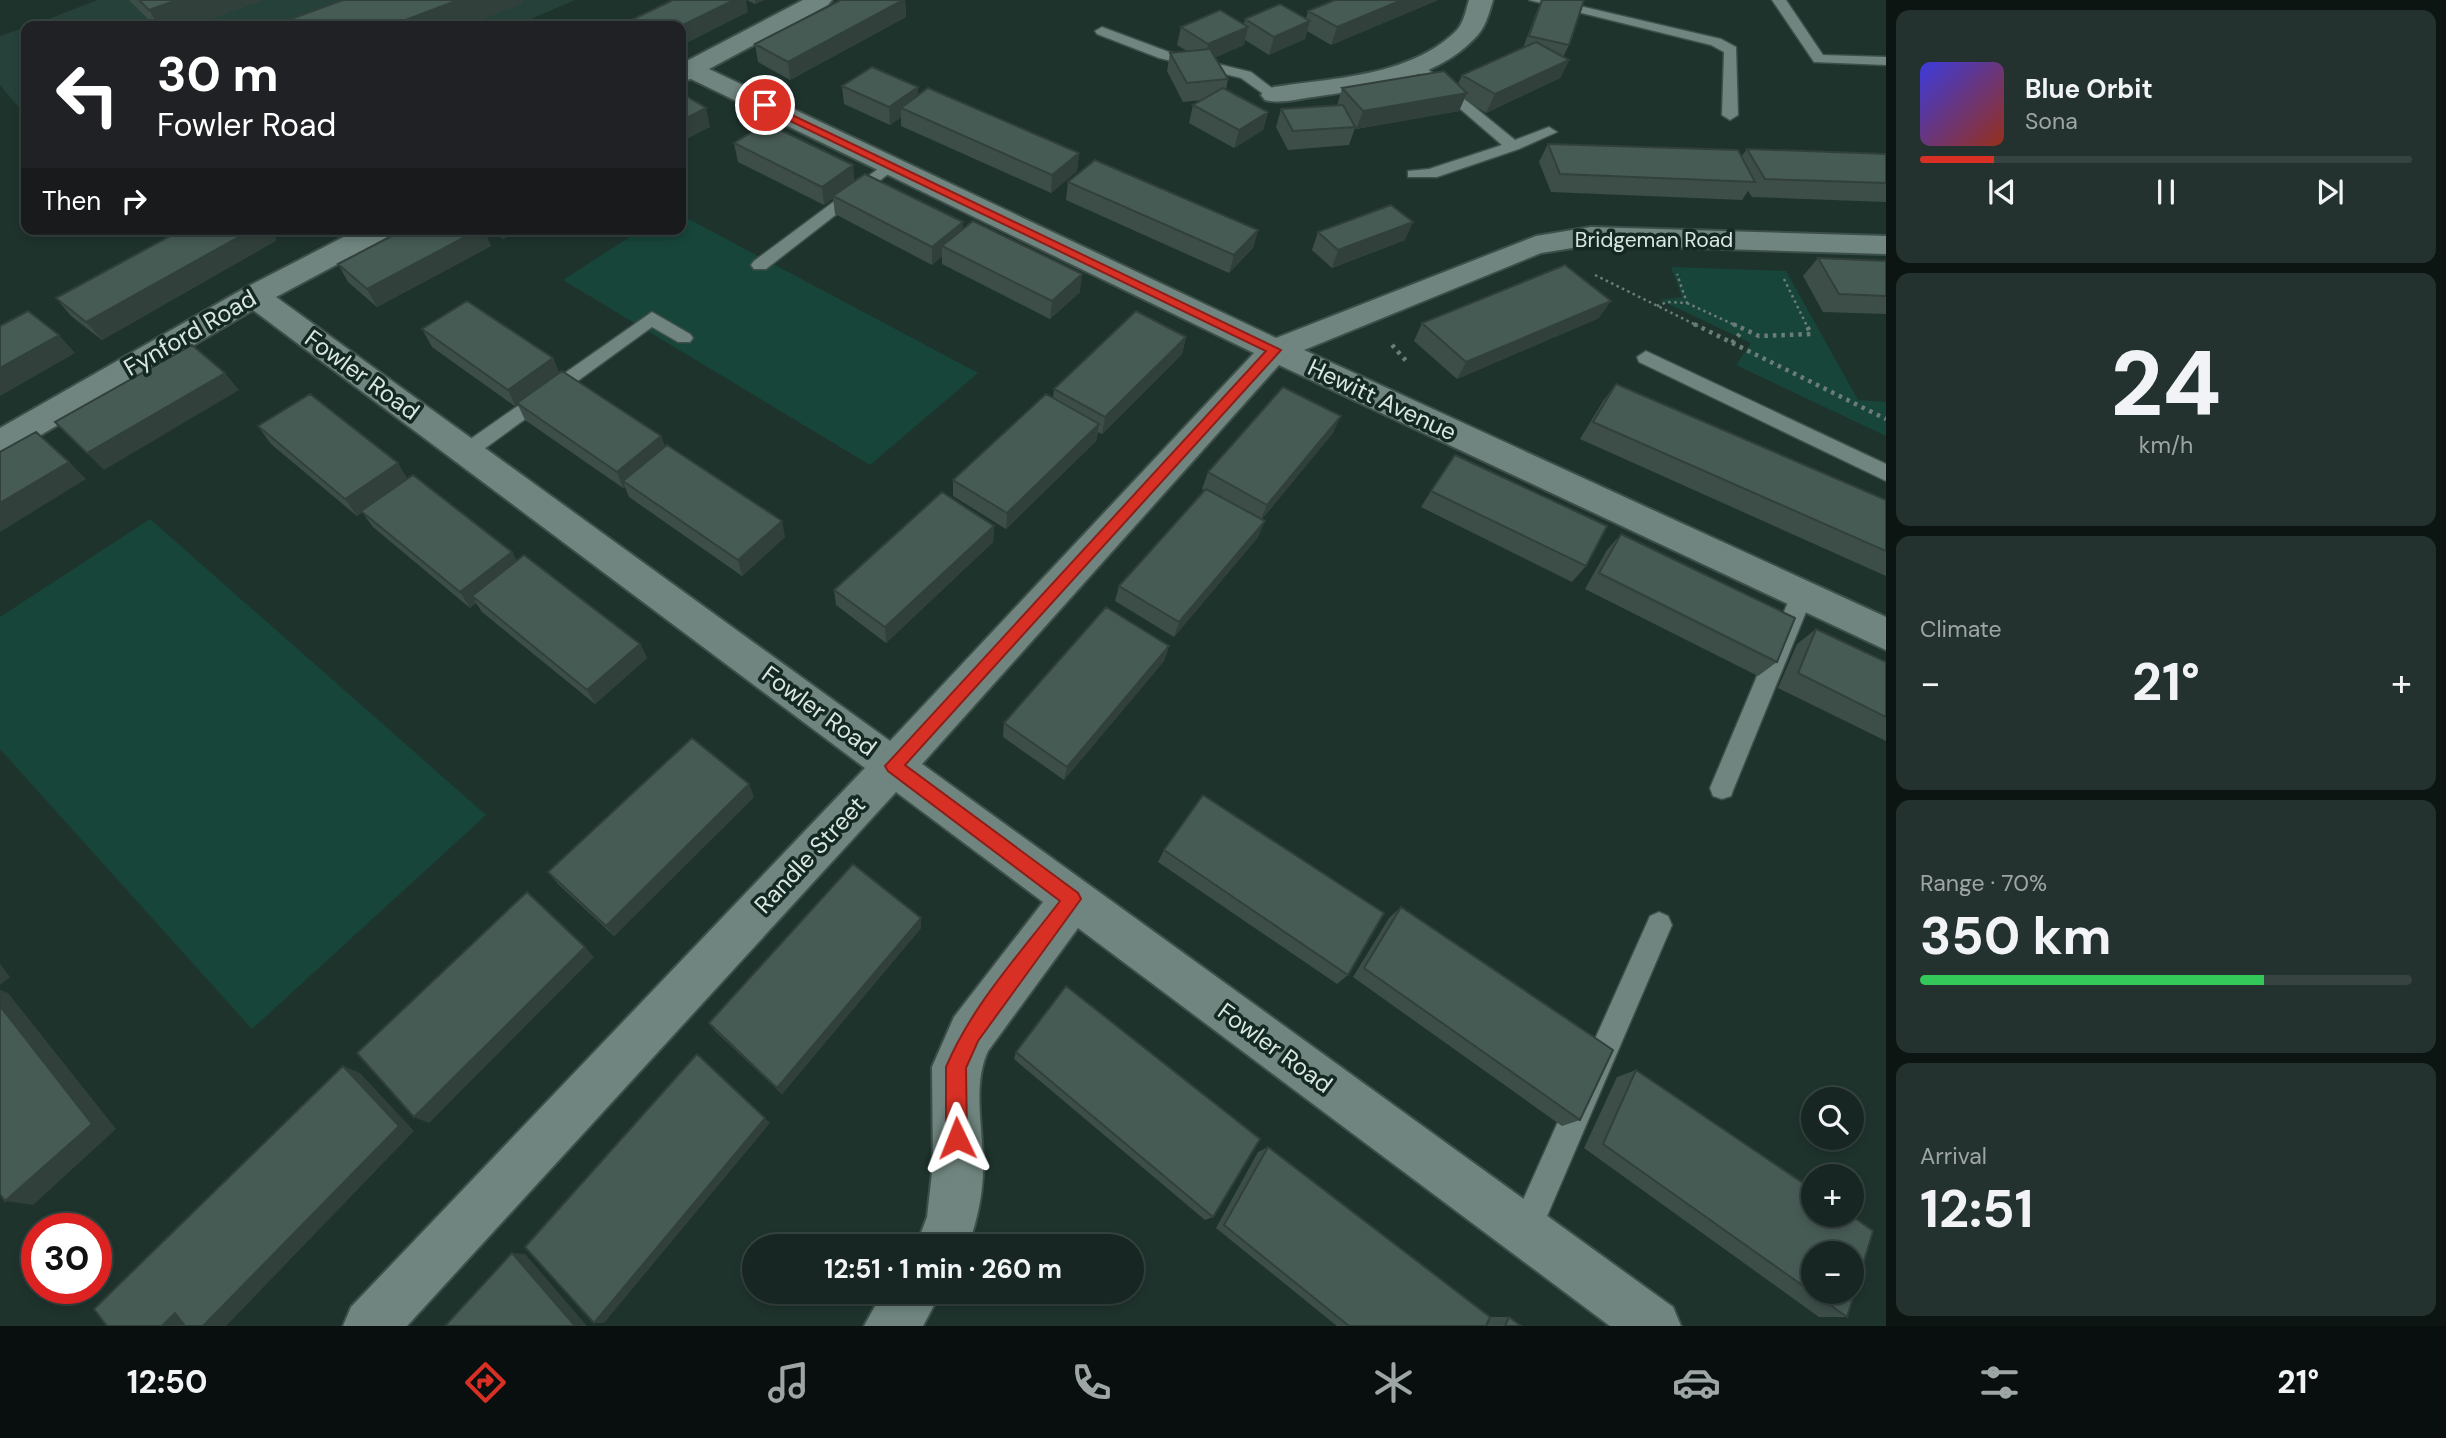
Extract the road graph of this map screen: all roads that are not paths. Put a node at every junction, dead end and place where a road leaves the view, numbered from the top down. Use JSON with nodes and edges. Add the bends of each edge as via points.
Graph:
{"nodes":[{"id":1,"x":820,"y":0,"type":"edge"},
{"id":2,"x":1480,"y":0,"type":"edge"},
{"id":3,"x":1536,"y":0,"type":"edge"},
{"id":4,"x":1779,"y":0,"type":"edge"},
{"id":5,"x":1102,"y":32,"type":"dead end"},
{"id":6,"x":1886,"y":61,"type":"edge"},
{"id":7,"x":1419,"y":66,"type":"junction"},
{"id":8,"x":686,"y":71,"type":"edge"},
{"id":9,"x":686,"y":72,"type":"edge"},
{"id":10,"x":1274,"y":95,"type":"joint"},
{"id":11,"x":1730,"y":115,"type":"dead end"},
{"id":12,"x":1549,"y":132,"type":"dead end"},
{"id":13,"x":1513,"y":146,"type":"junction"},
{"id":14,"x":890,"y":165,"type":"junction"},
{"id":15,"x":1414,"y":174,"type":"dead end"},
{"id":16,"x":371,"y":235,"type":"edge"},
{"id":17,"x":1886,"y":246,"type":"edge"},
{"id":18,"x":760,"y":265,"type":"dead end"},
{"id":19,"x":254,"y":296,"type":"junction"},
{"id":20,"x":684,"y":338,"type":"dead end"},
{"id":21,"x":1275,"y":350,"type":"junction"},
{"id":22,"x":1646,"y":357,"type":"dead end"},
{"id":23,"x":0,"y":443,"type":"edge"},
{"id":24,"x":466,"y":452,"type":"junction"},
{"id":25,"x":1886,"y":473,"type":"edge"},
{"id":26,"x":1802,"y":595,"type":"junction"},
{"id":27,"x":1886,"y":634,"type":"edge"},
{"id":28,"x":894,"y":766,"type":"junction"},
{"id":29,"x":1722,"y":788,"type":"dead end"},
{"id":30,"x":1072,"y":899,"type":"junction"},
{"id":31,"x":1660,"y":925,"type":"dead end"},
{"id":32,"x":1525,"y":1231,"type":"junction"},
{"id":33,"x":947,"y":1234,"type":"edge"},
{"id":34,"x":906,"y":1304,"type":"edge"},
{"id":35,"x":370,"y":1326,"type":"edge"},
{"id":36,"x":891,"y":1326,"type":"edge"},
{"id":37,"x":1654,"y":1326,"type":"edge"}],
"edges":[{"from":1,"to":8,"type":"street"},
{"from":2,"to":7,"type":"street","via":[[1467,34]]},
{"from":3,"to":11,"type":"lane","via":[[1716,42],[1731,51]]},
{"from":4,"to":6,"type":"lane","via":[[1819,59]]},
{"from":5,"to":10,"type":"lane","via":[[1164,55],[1246,75]]},
{"from":7,"to":10,"type":"street","via":[[1382,77]]},
{"from":7,"to":13,"type":"lane"},
{"from":9,"to":14,"type":"street","name":"Hewitt Avenue"},
{"from":12,"to":13,"type":"lane"},
{"from":13,"to":15,"type":"lane","via":[[1431,174]]},
{"from":14,"to":18,"type":"lane"},
{"from":14,"to":21,"type":"street","name":"Hewitt Avenue"},
{"from":16,"to":19,"type":"street","name":"Fynford Road"},
{"from":17,"to":21,"type":"street","name":"Bridgeman Road","via":[[1591,236],[1536,245]]},
{"from":19,"to":23,"type":"street","name":"Fynford Road"},
{"from":19,"to":24,"type":"street","name":"Fowler Road"},
{"from":20,"to":24,"type":"lane","via":[[652,318]]},
{"from":21,"to":26,"type":"street","name":"Hewitt Avenue"},
{"from":21,"to":28,"type":"street","name":"Randle Street"},
{"from":22,"to":25,"type":"lane"},
{"from":24,"to":28,"type":"street","name":"Fowler Road"},
{"from":26,"to":27,"type":"street","name":"Hewitt Avenue"},
{"from":26,"to":29,"type":"lane"},
{"from":28,"to":30,"type":"street","name":"Fowler Road"},
{"from":28,"to":35,"type":"street","name":"Randle Street"},
{"from":30,"to":32,"type":"street","name":"Fowler Road"},
{"from":30,"to":33,"type":"street","via":[[971,1034],[956,1067],[958,1164],[953,1217]]},
{"from":31,"to":32,"type":"lane"},
{"from":32,"to":37,"type":"street","name":"Fowler Road"},
{"from":34,"to":36,"type":"street"}]}
